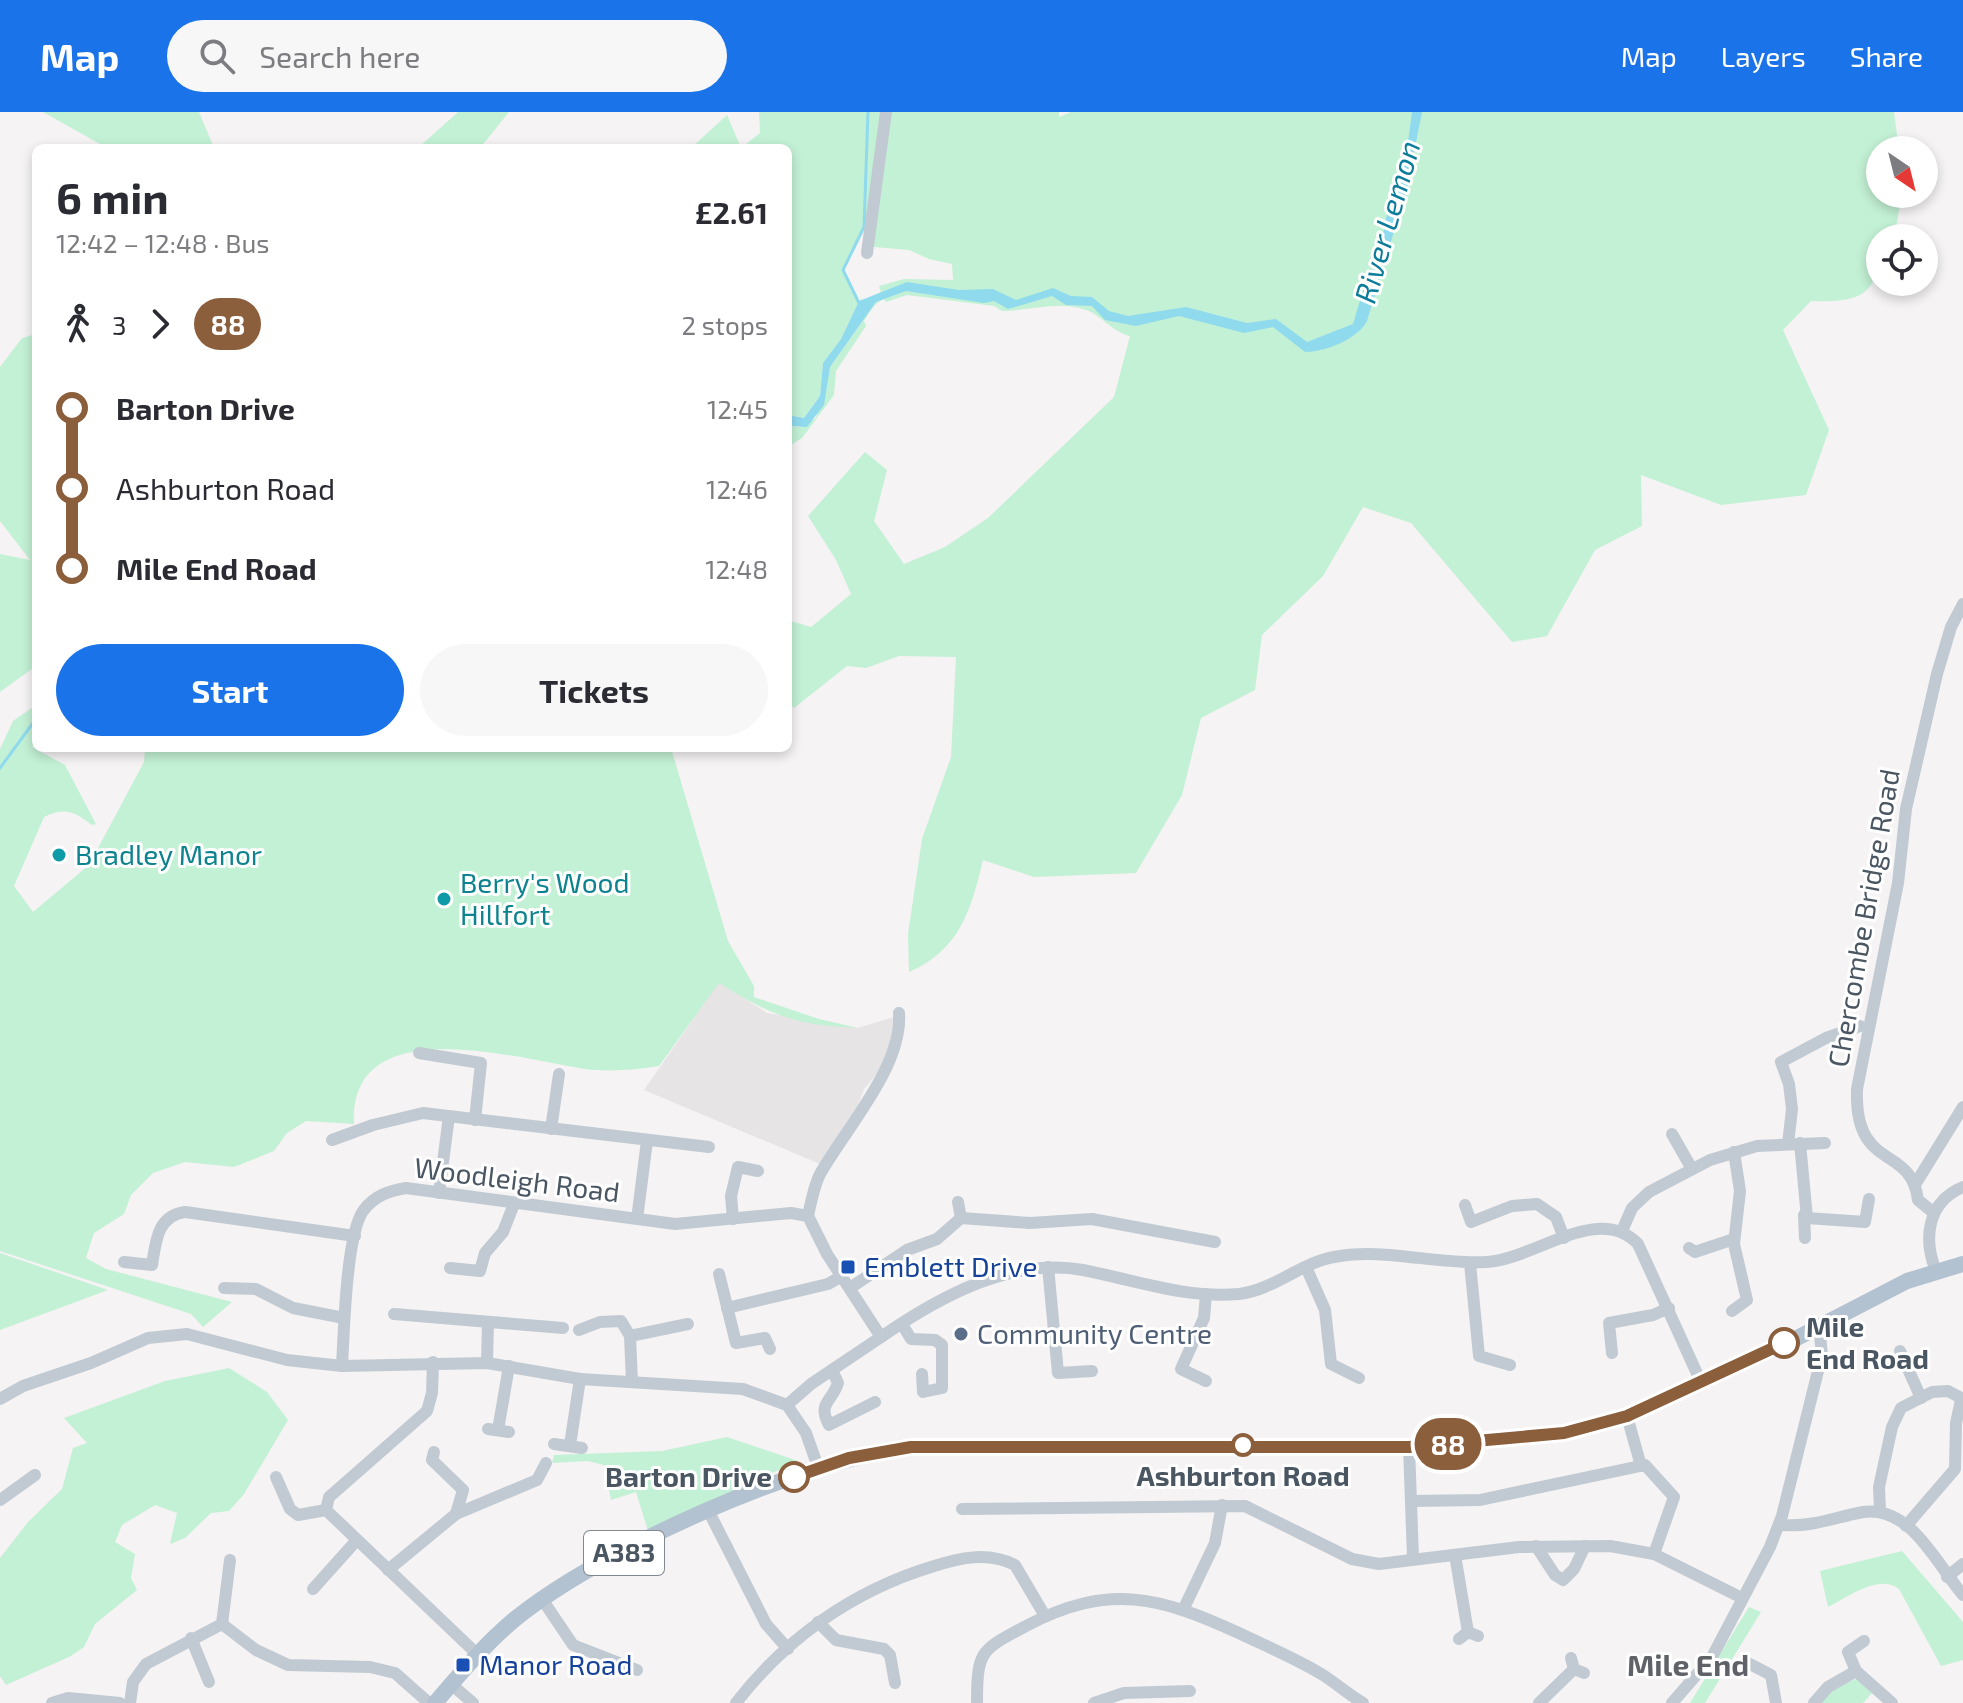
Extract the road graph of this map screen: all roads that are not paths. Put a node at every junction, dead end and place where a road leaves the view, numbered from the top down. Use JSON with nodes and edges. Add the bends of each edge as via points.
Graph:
{"nodes":[{"id":1,"x":886,"y":112,"type":"edge"},
{"id":2,"x":867,"y":253,"type":"dead end"},
{"id":3,"x":1963,"y":604,"type":"edge"},
{"id":4,"x":899,"y":1013,"type":"dead end"},
{"id":5,"x":1860,"y":1026,"type":"dead end"},
{"id":6,"x":419,"y":1053,"type":"dead end"},
{"id":7,"x":558,"y":1074,"type":"dead end"},
{"id":8,"x":1963,"y":1107,"type":"edge"},
{"id":9,"x":449,"y":1116,"type":"junction"},
{"id":10,"x":475,"y":1120,"type":"junction"},
{"id":11,"x":551,"y":1129,"type":"junction"},
{"id":12,"x":1672,"y":1134,"type":"dead end"},
{"id":13,"x":332,"y":1140,"type":"dead end"},
{"id":14,"x":647,"y":1141,"type":"junction"},
{"id":15,"x":1825,"y":1143,"type":"dead end"},
{"id":16,"x":1794,"y":1144,"type":"junction"},
{"id":17,"x":709,"y":1147,"type":"dead end"},
{"id":18,"x":1734,"y":1152,"type":"junction"},
{"id":19,"x":1692,"y":1169,"type":"junction"},
{"id":20,"x":758,"y":1171,"type":"dead end"},
{"id":21,"x":1916,"y":1183,"type":"junction"},
{"id":22,"x":1963,"y":1187,"type":"edge"},
{"id":23,"x":439,"y":1193,"type":"junction"},
{"id":24,"x":1869,"y":1199,"type":"dead end"},
{"id":25,"x":958,"y":1202,"type":"dead end"},
{"id":26,"x":514,"y":1204,"type":"junction"},
{"id":27,"x":1465,"y":1205,"type":"dead end"},
{"id":28,"x":1934,"y":1213,"type":"junction"},
{"id":29,"x":1804,"y":1215,"type":"junction"},
{"id":30,"x":808,"y":1216,"type":"junction"},
{"id":31,"x":961,"y":1218,"type":"junction"},
{"id":32,"x":637,"y":1219,"type":"junction"},
{"id":33,"x":733,"y":1219,"type":"junction"},
{"id":34,"x":1622,"y":1231,"type":"junction"},
{"id":35,"x":355,"y":1236,"type":"junction"},
{"id":36,"x":1564,"y":1238,"type":"junction"},
{"id":37,"x":1805,"y":1238,"type":"dead end"},
{"id":38,"x":1734,"y":1239,"type":"junction"},
{"id":39,"x":1215,"y":1242,"type":"dead end"},
{"id":40,"x":1689,"y":1248,"type":"dead end"},
{"id":41,"x":124,"y":1262,"type":"dead end"},
{"id":42,"x":1470,"y":1263,"type":"junction"},
{"id":43,"x":1963,"y":1264,"type":"edge"},
{"id":44,"x":1048,"y":1267,"type":"junction"},
{"id":45,"x":1306,"y":1267,"type":"junction"},
{"id":46,"x":450,"y":1268,"type":"dead end"},
{"id":47,"x":1936,"y":1271,"type":"junction"},
{"id":48,"x":719,"y":1274,"type":"dead end"},
{"id":49,"x":842,"y":1276,"type":"junction"},
{"id":50,"x":224,"y":1288,"type":"dead end"},
{"id":51,"x":850,"y":1288,"type":"junction"},
{"id":52,"x":1206,"y":1294,"type":"junction"},
{"id":53,"x":727,"y":1308,"type":"junction"},
{"id":54,"x":1669,"y":1308,"type":"junction"},
{"id":55,"x":1732,"y":1311,"type":"dead end"},
{"id":56,"x":394,"y":1314,"type":"dead end"},
{"id":57,"x":344,"y":1318,"type":"junction"},
{"id":58,"x":488,"y":1322,"type":"junction"},
{"id":59,"x":688,"y":1324,"type":"dead end"},
{"id":60,"x":902,"y":1324,"type":"junction"},
{"id":61,"x":1819,"y":1326,"type":"junction"},
{"id":62,"x":630,"y":1336,"type":"junction"},
{"id":63,"x":881,"y":1337,"type":"junction"},
{"id":64,"x":770,"y":1349,"type":"dead end"},
{"id":65,"x":1900,"y":1351,"type":"dead end"},
{"id":66,"x":1612,"y":1353,"type":"dead end"},
{"id":67,"x":433,"y":1362,"type":"junction"},
{"id":68,"x":487,"y":1363,"type":"junction"},
{"id":69,"x":1510,"y":1365,"type":"dead end"},
{"id":70,"x":342,"y":1366,"type":"junction"},
{"id":71,"x":509,"y":1366,"type":"junction"},
{"id":72,"x":832,"y":1370,"type":"junction"},
{"id":73,"x":1092,"y":1371,"type":"dead end"},
{"id":74,"x":922,"y":1374,"type":"dead end"},
{"id":75,"x":1359,"y":1378,"type":"dead end"},
{"id":76,"x":580,"y":1379,"type":"junction"},
{"id":77,"x":1700,"y":1380,"type":"junction"},
{"id":78,"x":1206,"y":1381,"type":"dead end"},
{"id":79,"x":632,"y":1382,"type":"junction"},
{"id":80,"x":1921,"y":1398,"type":"junction"},
{"id":81,"x":0,"y":1399,"type":"edge"},
{"id":82,"x":1962,"y":1400,"type":"edge"},
{"id":83,"x":875,"y":1402,"type":"dead end"},
{"id":84,"x":787,"y":1405,"type":"junction"},
{"id":85,"x":1627,"y":1416,"type":"junction"},
{"id":86,"x":498,"y":1430,"type":"dead end"},
{"id":87,"x":554,"y":1444,"type":"dead end"},
{"id":88,"x":1409,"y":1447,"type":"junction"},
{"id":89,"x":434,"y":1452,"type":"dead end"},
{"id":90,"x":546,"y":1463,"type":"dead end"},
{"id":91,"x":1641,"y":1466,"type":"junction"},
{"id":92,"x":818,"y":1467,"type":"junction"},
{"id":93,"x":276,"y":1477,"type":"dead end"},
{"id":94,"x":32,"y":1482,"type":"dead end"},
{"id":95,"x":463,"y":1490,"type":"junction"},
{"id":96,"x":487,"y":1499,"type":"junction"},
{"id":97,"x":0,"y":1500,"type":"edge"},
{"id":98,"x":1411,"y":1501,"type":"junction"},
{"id":99,"x":1222,"y":1505,"type":"junction"},
{"id":100,"x":956,"y":1508,"type":"dead end"},
{"id":101,"x":326,"y":1510,"type":"junction"},
{"id":102,"x":1880,"y":1511,"type":"junction"},
{"id":103,"x":709,"y":1512,"type":"junction"},
{"id":104,"x":456,"y":1514,"type":"junction"},
{"id":105,"x":1784,"y":1525,"type":"dead end"},
{"id":106,"x":1906,"y":1526,"type":"junction"},
{"id":107,"x":356,"y":1541,"type":"junction"},
{"id":108,"x":1536,"y":1546,"type":"junction"},
{"id":109,"x":1585,"y":1546,"type":"junction"},
{"id":110,"x":1654,"y":1554,"type":"junction"},
{"id":111,"x":1455,"y":1555,"type":"junction"},
{"id":112,"x":1413,"y":1558,"type":"junction"},
{"id":113,"x":230,"y":1560,"type":"dead end"},
{"id":114,"x":1963,"y":1564,"type":"edge"},
{"id":115,"x":388,"y":1570,"type":"junction"},
{"id":116,"x":1947,"y":1577,"type":"junction"},
{"id":117,"x":313,"y":1589,"type":"dead end"},
{"id":118,"x":1963,"y":1595,"type":"edge"},
{"id":119,"x":1742,"y":1598,"type":"junction"},
{"id":120,"x":542,"y":1599,"type":"junction"},
{"id":121,"x":1184,"y":1608,"type":"junction"},
{"id":122,"x":1045,"y":1616,"type":"junction"},
{"id":123,"x":818,"y":1622,"type":"junction"},
{"id":124,"x":222,"y":1624,"type":"junction"},
{"id":125,"x":1468,"y":1636,"type":"dead end"},
{"id":126,"x":191,"y":1638,"type":"junction"},
{"id":127,"x":1864,"y":1641,"type":"dead end"},
{"id":128,"x":1833,"y":1647,"type":"dead end"},
{"id":129,"x":788,"y":1649,"type":"junction"},
{"id":130,"x":1848,"y":1652,"type":"junction"},
{"id":131,"x":477,"y":1654,"type":"junction"},
{"id":132,"x":1748,"y":1663,"type":"dead end"},
{"id":133,"x":1577,"y":1667,"type":"dead end"},
{"id":134,"x":637,"y":1670,"type":"dead end"},
{"id":135,"x":1856,"y":1671,"type":"junction"},
{"id":136,"x":209,"y":1682,"type":"dead end"},
{"id":137,"x":895,"y":1683,"type":"dead end"},
{"id":138,"x":451,"y":1684,"type":"junction"},
{"id":139,"x":1193,"y":1691,"type":"dead end"},
{"id":140,"x":1877,"y":1692,"type":"junction"},
{"id":141,"x":743,"y":1700,"type":"edge"},
{"id":142,"x":1677,"y":1701,"type":"edge"},
{"id":143,"x":1359,"y":1702,"type":"edge"},
{"id":144,"x":52,"y":1703,"type":"edge"},
{"id":145,"x":120,"y":1703,"type":"edge"},
{"id":146,"x":130,"y":1703,"type":"edge"},
{"id":147,"x":429,"y":1703,"type":"edge"},
{"id":148,"x":435,"y":1703,"type":"edge"},
{"id":149,"x":473,"y":1703,"type":"edge"},
{"id":150,"x":977,"y":1703,"type":"edge"},
{"id":151,"x":1094,"y":1703,"type":"edge"},
{"id":152,"x":1539,"y":1703,"type":"edge"},
{"id":153,"x":1776,"y":1703,"type":"edge"},
{"id":154,"x":1814,"y":1703,"type":"edge"},
{"id":155,"x":1867,"y":1703,"type":"edge"},
{"id":156,"x":1892,"y":1703,"type":"edge"}],
"edges":[{"from":1,"to":2,"type":"street"},
{"from":3,"to":21,"type":"street","name":"Chercombe Bridge Road","via":[[1937,674],[1906,809],[1898,883],[1857,1089],[1857,1121],[1864,1138]]},
{"from":4,"to":30,"type":"street","via":[[901,1035],[818,1177]]},
{"from":5,"to":16,"type":"street","via":[[1781,1062],[1789,1084]]},
{"from":6,"to":10,"type":"street","via":[[481,1063]]},
{"from":7,"to":11,"type":"street"},
{"from":8,"to":21,"type":"street"},
{"from":9,"to":10,"type":"street"},
{"from":9,"to":13,"type":"street","via":[[411,1114]]},
{"from":9,"to":23,"type":"street"},
{"from":10,"to":11,"type":"street"},
{"from":11,"to":14,"type":"street"},
{"from":12,"to":19,"type":"street"},
{"from":14,"to":17,"type":"street","via":[[684,1150]]},
{"from":14,"to":32,"type":"street"},
{"from":15,"to":16,"type":"street"},
{"from":16,"to":18,"type":"street"},
{"from":16,"to":29,"type":"street"},
{"from":18,"to":19,"type":"street"},
{"from":18,"to":38,"type":"street","via":[[1740,1191]]},
{"from":19,"to":34,"type":"street","via":[[1639,1200]]},
{"from":20,"to":33,"type":"street","via":[[734,1164]]},
{"from":21,"to":28,"type":"street","name":"Chercombe Bridge Road","via":[[1918,1200]]},
{"from":22,"to":28,"type":"street"},
{"from":23,"to":26,"type":"street","name":"Woodleigh Road"},
{"from":23,"to":35,"type":"street","name":"Woodleigh Road","via":[[406,1188],[387,1192],[363,1212]]},
{"from":24,"to":29,"type":"street","via":[[1865,1222]]},
{"from":25,"to":31,"type":"street"},
{"from":26,"to":32,"type":"street","name":"Woodleigh Road"},
{"from":26,"to":46,"type":"street","via":[[480,1271]]},
{"from":27,"to":36,"type":"street","via":[[1471,1222],[1512,1206],[1537,1204],[1556,1217]]},
{"from":28,"to":47,"type":"street","via":[[1927,1234]]},
{"from":29,"to":37,"type":"street"},
{"from":30,"to":33,"type":"street","name":"Woodleigh Road"},
{"from":30,"to":49,"type":"street"},
{"from":31,"to":39,"type":"street","via":[[1030,1223],[1092,1219]]},
{"from":31,"to":51,"type":"street","via":[[937,1239],[907,1250]]},
{"from":32,"to":33,"type":"street","name":"Woodleigh Road","via":[[675,1224]]},
{"from":34,"to":36,"type":"street","via":[[1594,1228]]},
{"from":34,"to":54,"type":"street","via":[[1644,1253]]},
{"from":35,"to":41,"type":"street","via":[[176,1213],[158,1231],[152,1265]]},
{"from":35,"to":57,"type":"street","name":"Woodleigh Road"},
{"from":36,"to":42,"type":"street","via":[[1530,1253]]},
{"from":38,"to":40,"type":"street","via":[[1695,1252]]},
{"from":38,"to":55,"type":"street","via":[[1747,1300]]},
{"from":42,"to":45,"type":"street","via":[[1355,1253]]},
{"from":42,"to":69,"type":"street","via":[[1479,1356]]},
{"from":43,"to":47,"type":"main road","number":"A383"},
{"from":44,"to":52,"type":"street"},
{"from":44,"to":60,"type":"street","via":[[978,1283]]},
{"from":44,"to":73,"type":"street","via":[[1058,1373]]},
{"from":45,"to":52,"type":"street","via":[[1262,1289]]},
{"from":45,"to":75,"type":"street","via":[[1325,1310],[1331,1364]]},
{"from":47,"to":61,"type":"main road","number":"A383"},
{"from":48,"to":53,"type":"street"},
{"from":49,"to":51,"type":"street"},
{"from":49,"to":53,"type":"street"},
{"from":50,"to":57,"type":"street","via":[[256,1289],[293,1308]]},
{"from":51,"to":63,"type":"street"},
{"from":52,"to":78,"type":"street","via":[[1204,1318],[1181,1369]]},
{"from":53,"to":64,"type":"street","via":[[736,1343],[765,1338]]},
{"from":54,"to":66,"type":"street","via":[[1609,1323]]},
{"from":54,"to":77,"type":"street"},
{"from":56,"to":58,"type":"street"},
{"from":57,"to":70,"type":"street","name":"Woodleigh Road"},
{"from":58,"to":62,"type":"street","via":[[573,1330],[615,1320]]},
{"from":58,"to":68,"type":"street"},
{"from":59,"to":62,"type":"street"},
{"from":60,"to":63,"type":"street"},
{"from":60,"to":74,"type":"street","via":[[911,1339],[942,1345],[942,1388],[923,1392]]},
{"from":61,"to":77,"type":"main road","number":"A383"},
{"from":61,"to":119,"type":"street","via":[[1822,1355],[1782,1516]]},
{"from":62,"to":79,"type":"street"},
{"from":63,"to":72,"type":"street"},
{"from":65,"to":80,"type":"street"},
{"from":67,"to":68,"type":"street"},
{"from":67,"to":70,"type":"street"},
{"from":67,"to":101,"type":"street","via":[[427,1411],[329,1497]]},
{"from":68,"to":71,"type":"street"},
{"from":70,"to":81,"type":"street","via":[[287,1360],[187,1334],[161,1336]]},
{"from":71,"to":76,"type":"street"},
{"from":71,"to":86,"type":"street"},
{"from":72,"to":83,"type":"street","via":[[838,1383],[822,1412],[829,1425]]},
{"from":72,"to":84,"type":"street"},
{"from":76,"to":79,"type":"street"},
{"from":76,"to":87,"type":"street","via":[[576,1447]]},
{"from":77,"to":85,"type":"main road","number":"A383"},
{"from":79,"to":84,"type":"street","via":[[743,1389]]},
{"from":80,"to":82,"type":"street","via":[[1948,1391]]},
{"from":80,"to":102,"type":"street","via":[[1901,1408],[1892,1427],[1879,1487]]},
{"from":82,"to":106,"type":"street","via":[[1955,1469]]},
{"from":84,"to":92,"type":"street","via":[[806,1433]]},
{"from":85,"to":88,"type":"main road","number":"A383","via":[[1564,1433]]},
{"from":85,"to":91,"type":"street"},
{"from":88,"to":92,"type":"main road","number":"A383","via":[[911,1447]]},
{"from":88,"to":98,"type":"street"},
{"from":89,"to":95,"type":"street","via":[[432,1460]]},
{"from":90,"to":96,"type":"street","via":[[537,1480]]},
{"from":91,"to":98,"type":"street","via":[[1480,1500]]},
{"from":91,"to":110,"type":"street","via":[[1649,1467],[1674,1497]]},
{"from":92,"to":103,"type":"main road","number":"A383"},
{"from":93,"to":101,"type":"street","via":[[298,1515]]},
{"from":94,"to":97,"type":"street"},
{"from":95,"to":96,"type":"street"},
{"from":95,"to":104,"type":"street"},
{"from":96,"to":104,"type":"street"},
{"from":98,"to":112,"type":"street"},
{"from":99,"to":100,"type":"street"},
{"from":99,"to":112,"type":"street","via":[[1262,1512],[1364,1562]]},
{"from":99,"to":121,"type":"street","via":[[1215,1543]]},
{"from":101,"to":107,"type":"street"},
{"from":102,"to":105,"type":"street","via":[[1805,1527]]},
{"from":102,"to":106,"type":"street"},
{"from":103,"to":120,"type":"main road","number":"A383"},
{"from":103,"to":129,"type":"street","via":[[766,1624]]},
{"from":104,"to":115,"type":"street"},
{"from":106,"to":116,"type":"street"},
{"from":107,"to":115,"type":"street"},
{"from":107,"to":117,"type":"street"},
{"from":108,"to":109,"type":"street"},
{"from":108,"to":109,"type":"street","via":[[1563,1580]]},
{"from":108,"to":111,"type":"street"},
{"from":109,"to":110,"type":"street"},
{"from":110,"to":119,"type":"street"},
{"from":111,"to":112,"type":"street"},
{"from":111,"to":125,"type":"street"},
{"from":113,"to":124,"type":"street"},
{"from":114,"to":116,"type":"street"},
{"from":115,"to":131,"type":"street"},
{"from":116,"to":118,"type":"street"},
{"from":119,"to":142,"type":"street","via":[[1712,1657]]},
{"from":120,"to":131,"type":"main road","number":"A383"},
{"from":120,"to":134,"type":"street","via":[[573,1645]]},
{"from":121,"to":122,"type":"street","via":[[1108,1600]]},
{"from":121,"to":143,"type":"street","via":[[1323,1675]]},
{"from":122,"to":123,"type":"street","via":[[1015,1565],[979,1556],[891,1579]]},
{"from":122,"to":150,"type":"street","via":[[983,1651]]},
{"from":123,"to":129,"type":"street"},
{"from":123,"to":137,"type":"street","via":[[836,1640],[884,1649]]},
{"from":124,"to":126,"type":"street"},
{"from":124,"to":147,"type":"street","via":[[256,1650],[288,1665],[370,1667],[395,1673]]},
{"from":126,"to":136,"type":"street"},
{"from":126,"to":146,"type":"street","via":[[146,1664],[133,1682]]},
{"from":127,"to":130,"type":"street"},
{"from":128,"to":130,"type":"street"},
{"from":129,"to":141,"type":"street"},
{"from":130,"to":135,"type":"street"},
{"from":131,"to":138,"type":"main road","number":"A383"},
{"from":132,"to":153,"type":"street","via":[[1771,1675]]},
{"from":133,"to":152,"type":"street"},
{"from":135,"to":140,"type":"street"},
{"from":135,"to":154,"type":"street","via":[[1828,1687]]},
{"from":138,"to":148,"type":"main road","number":"A383"},
{"from":138,"to":149,"type":"street"},
{"from":139,"to":151,"type":"street","via":[[1124,1693]]},
{"from":140,"to":155,"type":"street"},
{"from":140,"to":156,"type":"street"},
{"from":144,"to":145,"type":"street","via":[[68,1698]]}]}
